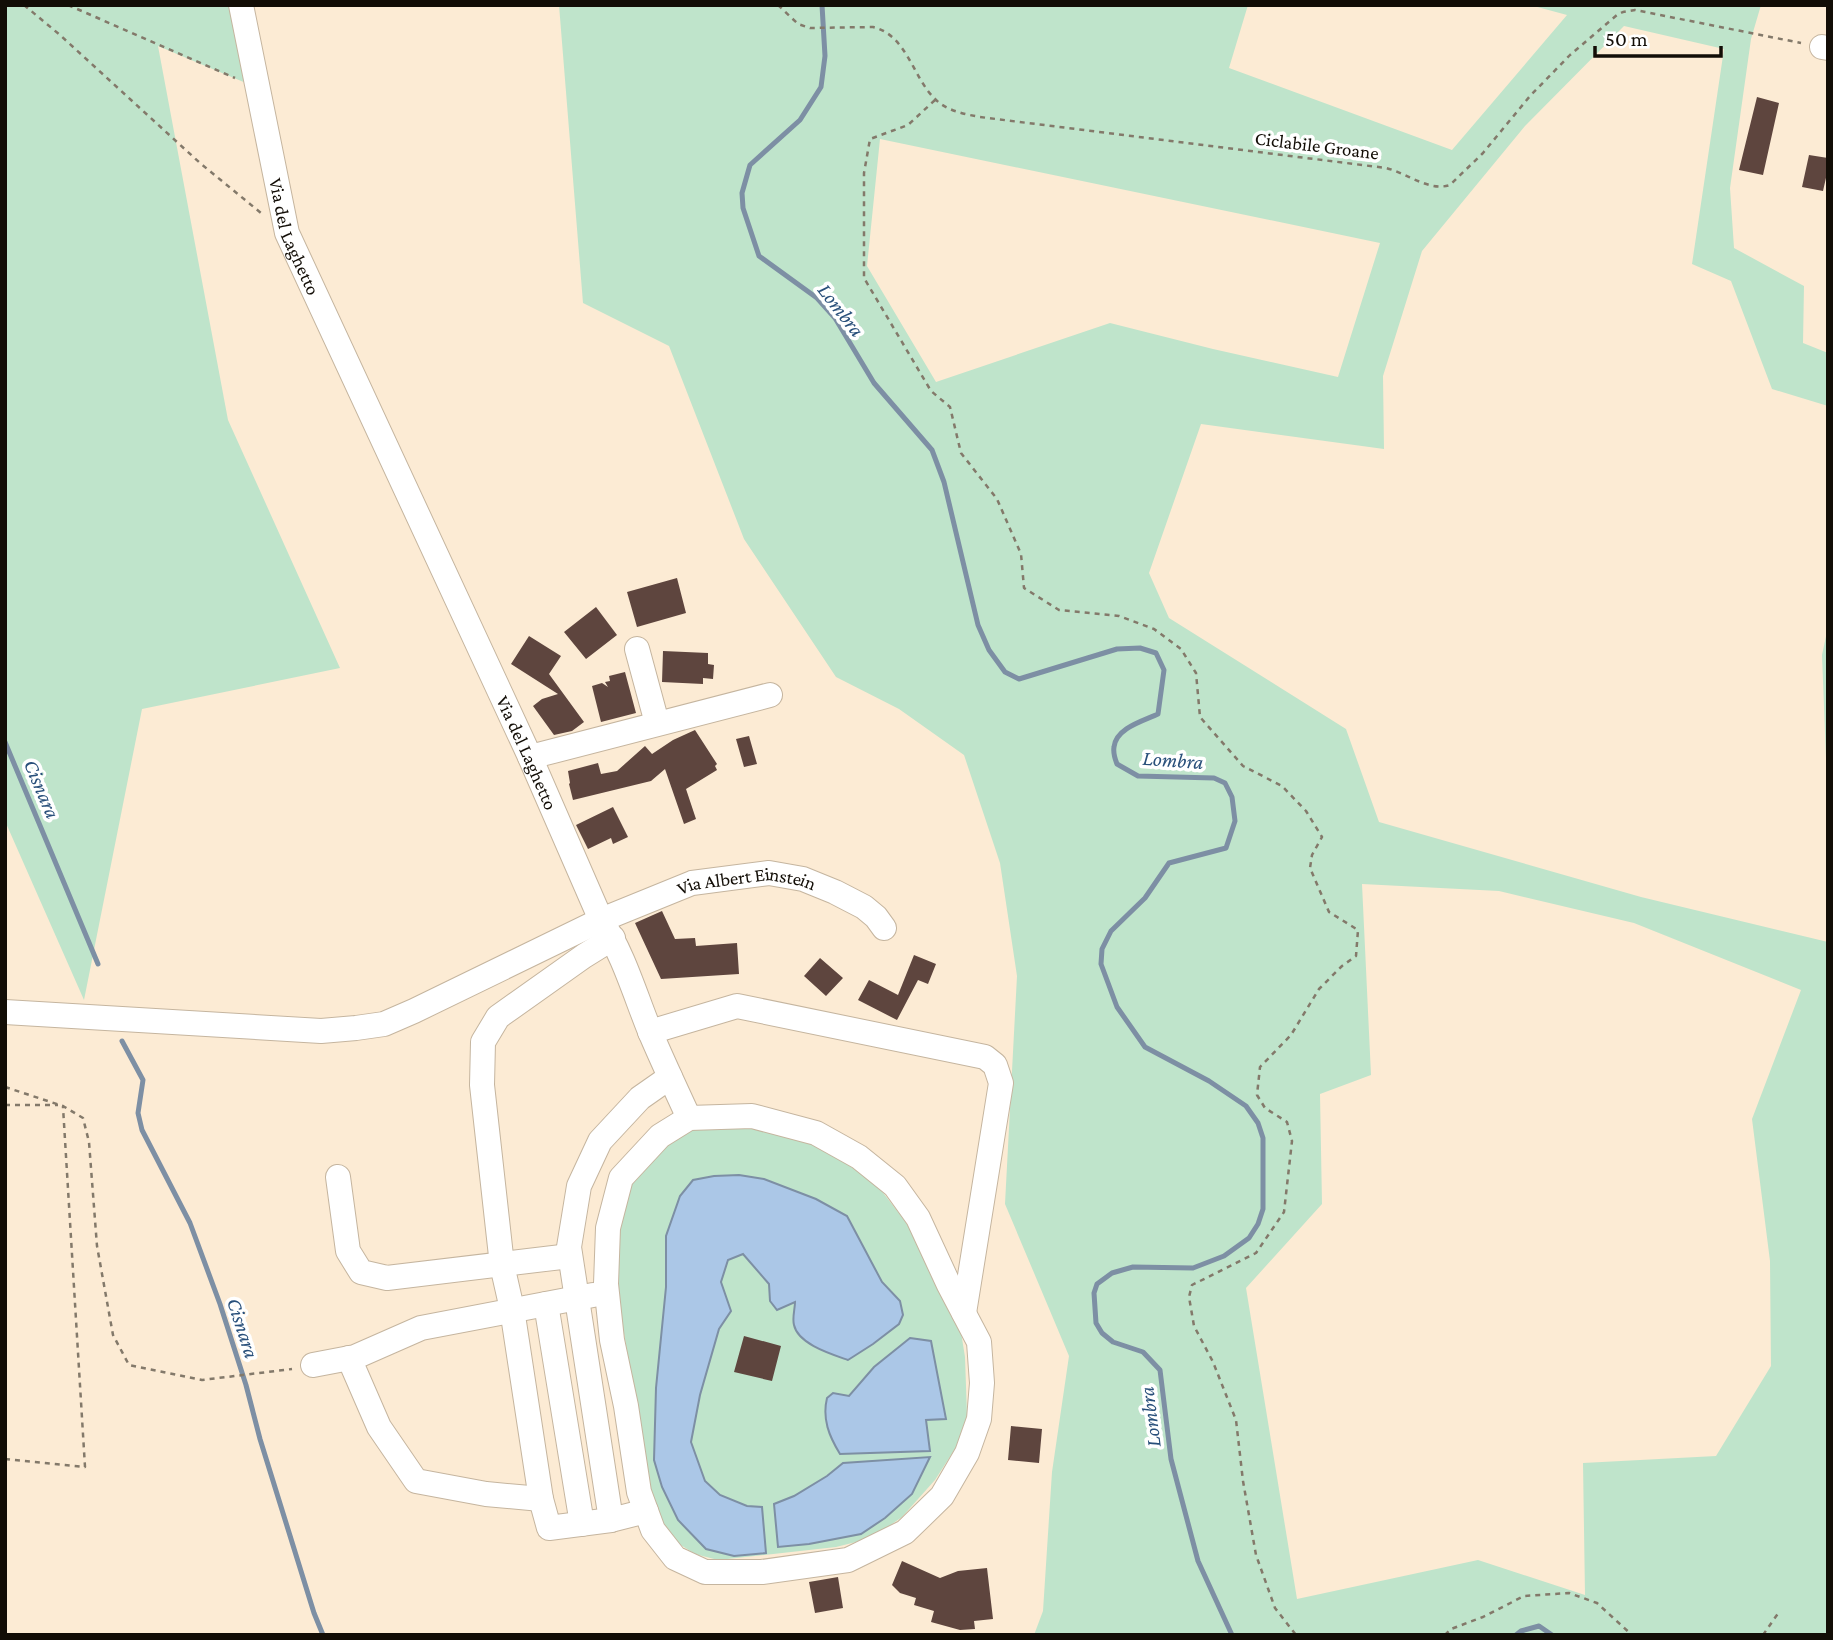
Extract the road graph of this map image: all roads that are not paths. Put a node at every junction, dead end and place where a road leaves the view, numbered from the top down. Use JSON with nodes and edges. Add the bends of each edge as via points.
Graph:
{"nodes":[{"id":1,"x":241,"y":5,"type":"edge"},
{"id":2,"x":637,"y":649,"type":"dead end"},
{"id":3,"x":769,"y":695,"type":"dead end"},
{"id":4,"x":657,"y":723,"type":"junction"},
{"id":5,"x":530,"y":757,"type":"junction"},
{"id":6,"x":884,"y":928,"type":"dead end"},
{"id":7,"x":607,"y":929,"type":"junction"},
{"id":8,"x":5,"y":1012,"type":"edge"},
{"id":9,"x":650,"y":1032,"type":"junction"},
{"id":10,"x":670,"y":1077,"type":"junction"},
{"id":11,"x":689,"y":1118,"type":"junction"},
{"id":12,"x":338,"y":1177,"type":"dead end"},
{"id":13,"x":570,"y":1256,"type":"junction"},
{"id":14,"x":502,"y":1265,"type":"junction"},
{"id":15,"x":607,"y":1292,"type":"junction"},
{"id":16,"x":577,"y":1298,"type":"junction"},
{"id":17,"x":546,"y":1304,"type":"junction"},
{"id":18,"x":512,"y":1309,"type":"junction"},
{"id":19,"x":964,"y":1313,"type":"junction"},
{"id":20,"x":349,"y":1358,"type":"junction"},
{"id":21,"x":313,"y":1365,"type":"road end"},
{"id":22,"x":541,"y":1499,"type":"junction"},
{"id":23,"x":646,"y":1511,"type":"junction"},
{"id":24,"x":611,"y":1520,"type":"junction"},
{"id":25,"x":582,"y":1524,"type":"junction"}],
"edges":[{"from":1,"to":5,"type":"street","name":"Via del Laghetto","via":[[287,233]]},
{"from":2,"to":4,"type":"street"},
{"from":3,"to":4,"type":"street"},
{"from":4,"to":5,"type":"street"},
{"from":5,"to":7,"type":"street","name":"Via del Laghetto"},
{"from":6,"to":7,"type":"street","name":"Via Albert Einstein","via":[[864,907],[835,892],[803,879],[769,873],[692,883]]},
{"from":7,"to":8,"type":"street","via":[[384,1024],[356,1028],[321,1031]]},
{"from":7,"to":9,"type":"street","name":"Via del Laghetto"},
{"from":7,"to":14,"type":"street","via":[[499,1017],[483,1042],[482,1086]]},
{"from":9,"to":10,"type":"street","name":"Via del Laghetto"},
{"from":9,"to":19,"type":"street","via":[[737,1006],[985,1057],[995,1065],[1001,1083]]},
{"from":10,"to":11,"type":"street","name":"Via del Laghetto"},
{"from":10,"to":13,"type":"street","via":[[640,1098],[600,1141],[579,1186]]},
{"from":11,"to":15,"type":"street","via":[[660,1136],[621,1178],[608,1228]]},
{"from":11,"to":19,"type":"street","via":[[752,1116],[816,1133],[859,1157],[895,1186],[918,1218]]},
{"from":12,"to":14,"type":"street","via":[[348,1251],[361,1272],[387,1278]]},
{"from":13,"to":14,"type":"street"},
{"from":13,"to":16,"type":"street"},
{"from":14,"to":18,"type":"street"},
{"from":15,"to":16,"type":"street"},
{"from":15,"to":23,"type":"street","via":[[639,1492]]},
{"from":16,"to":17,"type":"street"},
{"from":16,"to":24,"type":"street"},
{"from":17,"to":18,"type":"street"},
{"from":17,"to":25,"type":"street"},
{"from":18,"to":20,"type":"street","via":[[421,1328]]},
{"from":18,"to":22,"type":"street"},
{"from":19,"to":23,"type":"street","via":[[979,1342],[979,1419],[967,1453],[942,1496],[905,1532],[848,1560],[762,1572],[705,1572],[675,1558],[653,1530]]},
{"from":20,"to":21,"type":"street"},
{"from":20,"to":22,"type":"street","via":[[379,1427],[416,1481]]},
{"from":22,"to":25,"type":"street","via":[[549,1528]]},
{"from":23,"to":24,"type":"street"},
{"from":24,"to":25,"type":"street"}]}
